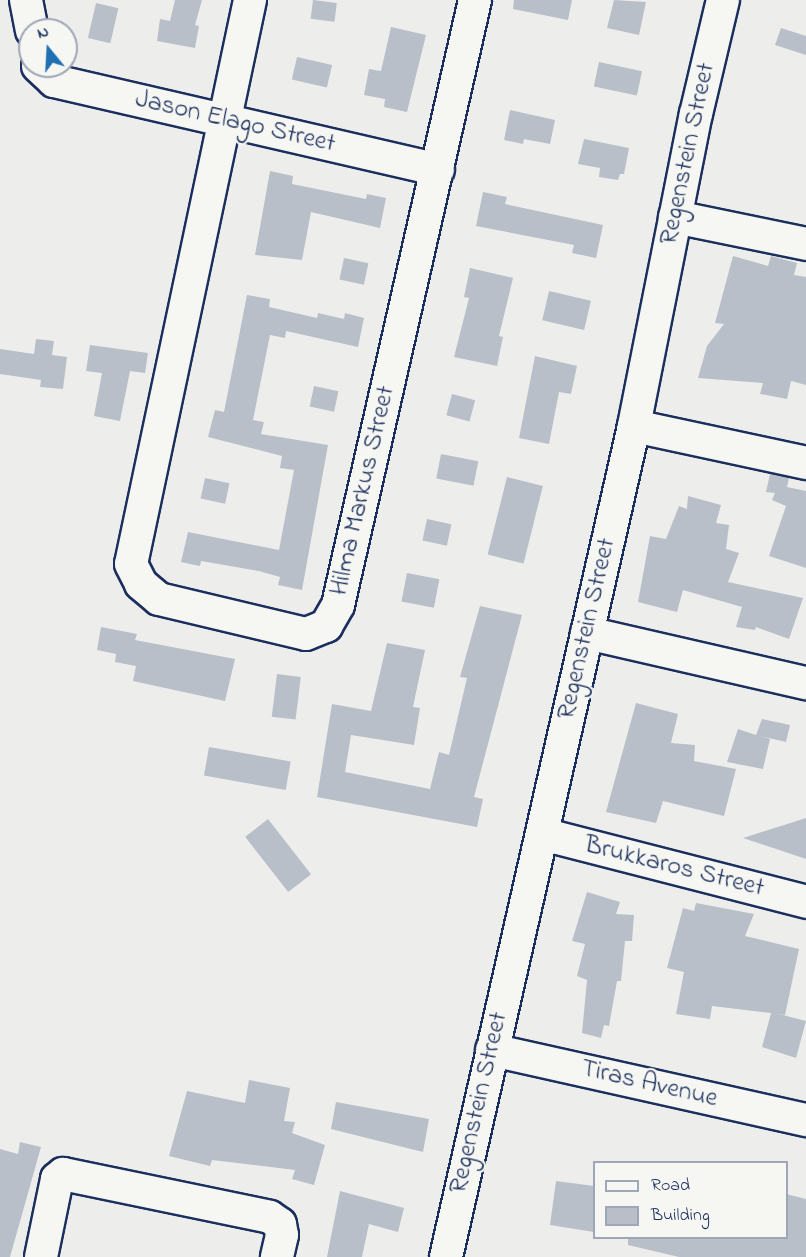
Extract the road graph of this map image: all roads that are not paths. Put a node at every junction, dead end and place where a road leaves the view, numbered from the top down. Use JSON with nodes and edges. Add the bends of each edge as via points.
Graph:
{"nodes":[{"id":1,"x":26,"y":0,"type":"edge"},
{"id":2,"x":250,"y":0,"type":"edge"},
{"id":3,"x":475,"y":0,"type":"edge"},
{"id":4,"x":723,"y":0,"type":"edge"},
{"id":5,"x":30,"y":18,"type":"edge"},
{"id":6,"x":51,"y":78,"type":"edge"},
{"id":7,"x":225,"y":121,"type":"junction"},
{"id":8,"x":438,"y":170,"type":"junction"},
{"id":9,"x":675,"y":217,"type":"junction"},
{"id":10,"x":806,"y":244,"type":"edge"},
{"id":11,"x":634,"y":426,"type":"junction"},
{"id":12,"x":806,"y":463,"type":"edge"},
{"id":13,"x":587,"y":633,"type":"junction"},
{"id":14,"x":806,"y":682,"type":"edge"},
{"id":15,"x":542,"y":834,"type":"junction"},
{"id":16,"x":806,"y":902,"type":"edge"},
{"id":17,"x":492,"y":1050,"type":"junction"},
{"id":18,"x":806,"y":1120,"type":"edge"},
{"id":19,"x":451,"y":1256,"type":"edge"},
{"id":20,"x":40,"y":1257,"type":"edge"},
{"id":21,"x":278,"y":1257,"type":"edge"}],
"edges":[{"from":1,"to":5,"type":"street"},
{"from":2,"to":7,"type":"street","name":"Hilma Markus Street"},
{"from":3,"to":8,"type":"street","name":"Hilma Markus Street"},
{"from":4,"to":9,"type":"street","name":"Regenstein Street"},
{"from":6,"to":7,"type":"street","name":"Jason Elago Street"},
{"from":7,"to":8,"type":"street","name":"Jason Elago Street"},
{"from":7,"to":8,"type":"street","name":"Hilma Markus Street","via":[[131,564],[141,584],[159,599],[306,634],[326,626],[338,605]]},
{"from":9,"to":10,"type":"street"},
{"from":9,"to":11,"type":"street","name":"Regenstein Street"},
{"from":11,"to":12,"type":"street"},
{"from":11,"to":13,"type":"street","name":"Regenstein Street"},
{"from":13,"to":14,"type":"street"},
{"from":13,"to":15,"type":"street","name":"Regenstein Street"},
{"from":15,"to":16,"type":"street","name":"Brukkaros Street"},
{"from":15,"to":17,"type":"street","name":"Regenstein Street"},
{"from":17,"to":18,"type":"street","name":"Tiras Avenue"},
{"from":17,"to":19,"type":"street","name":"Regenstein Street"},
{"from":20,"to":21,"type":"street","via":[[57,1179],[63,1174],[270,1217],[280,1224]]}]}
